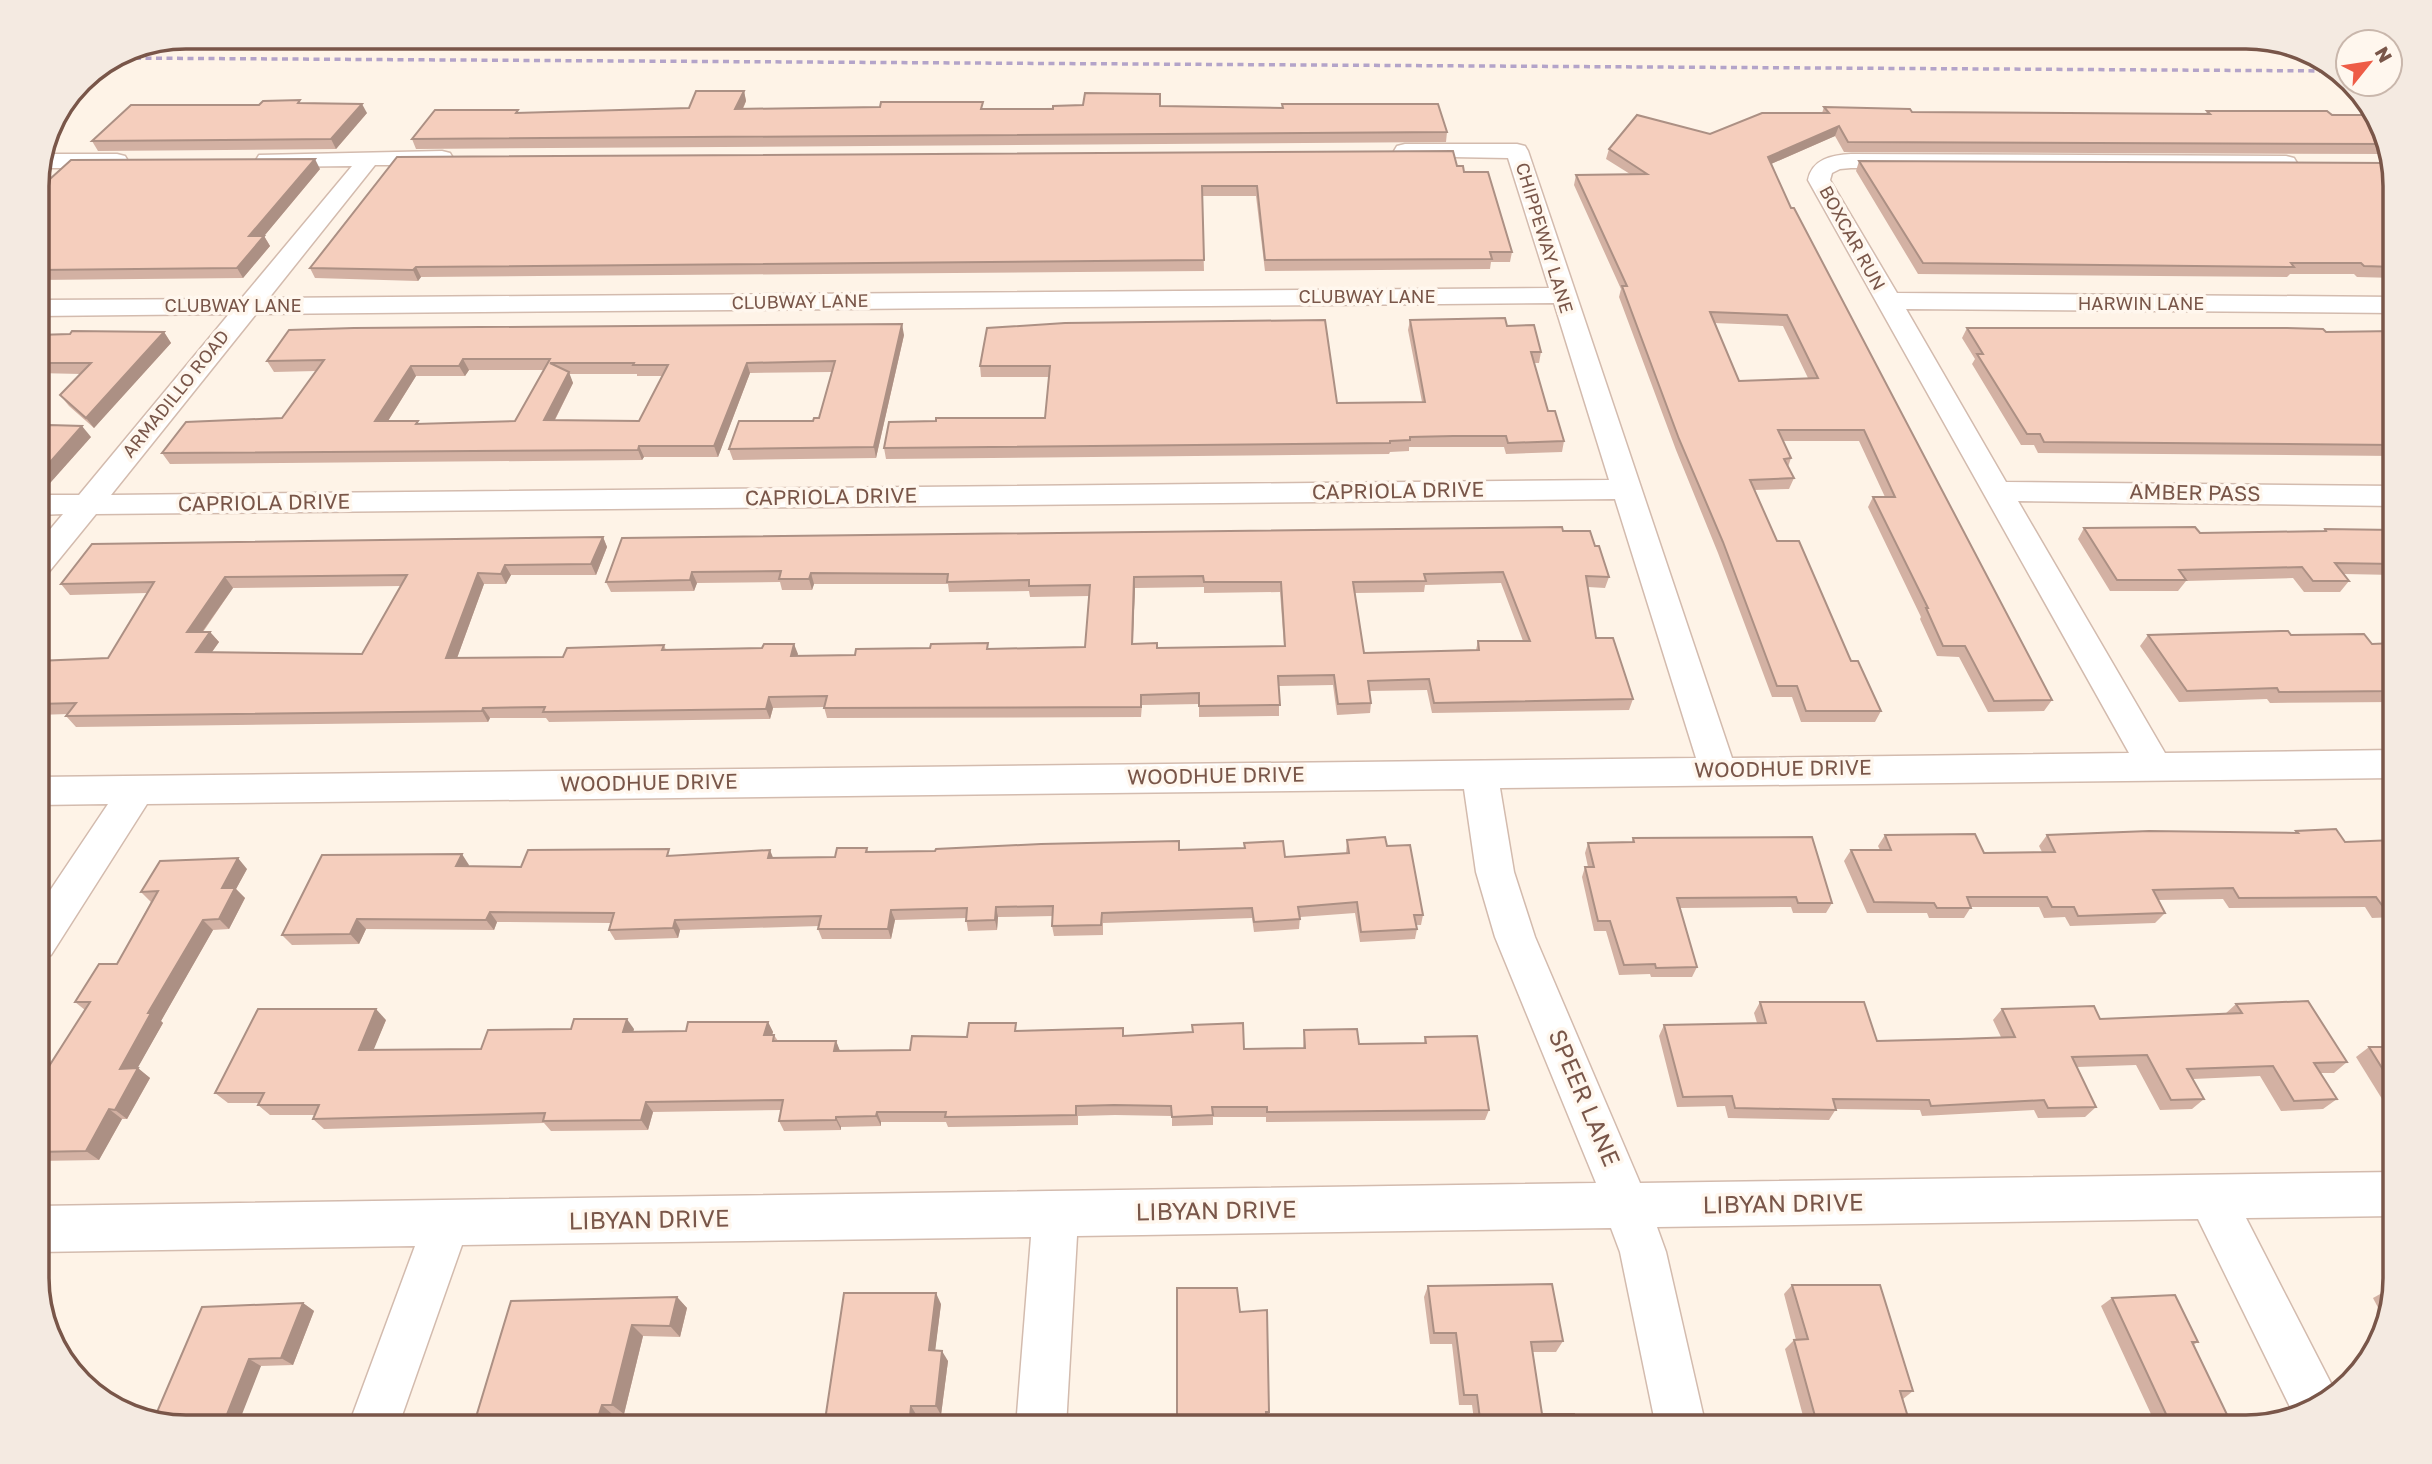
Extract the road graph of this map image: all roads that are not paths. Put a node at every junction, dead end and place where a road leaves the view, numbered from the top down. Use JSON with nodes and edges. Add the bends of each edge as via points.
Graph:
{"nodes":[{"id":1,"x":1378,"y":152,"type":"edge"},
{"id":2,"x":466,"y":158,"type":"edge"},
{"id":3,"x":369,"y":159,"type":"junction"},
{"id":4,"x":246,"y":160,"type":"edge"},
{"id":5,"x":136,"y":161,"type":"edge"},
{"id":6,"x":51,"y":162,"type":"edge"},
{"id":7,"x":2311,"y":163,"type":"edge"},
{"id":8,"x":1562,"y":295,"type":"junction"},
{"id":9,"x":1887,"y":302,"type":"junction"},
{"id":10,"x":2383,"y":305,"type":"edge"},
{"id":11,"x":248,"y":306,"type":"junction"},
{"id":12,"x":49,"y":308,"type":"edge"},
{"id":13,"x":1625,"y":489,"type":"junction"},
{"id":14,"x":1995,"y":491,"type":"junction"},
{"id":15,"x":2383,"y":496,"type":"edge"},
{"id":16,"x":49,"y":505,"type":"edge"},
{"id":17,"x":86,"y":505,"type":"junction"},
{"id":18,"x":49,"y":551,"type":"edge"},
{"id":19,"x":2383,"y":764,"type":"edge"},
{"id":20,"x":2154,"y":766,"type":"junction"},
{"id":21,"x":1718,"y":770,"type":"junction"},
{"id":22,"x":1480,"y":773,"type":"junction"},
{"id":23,"x":137,"y":790,"type":"junction"},
{"id":24,"x":49,"y":791,"type":"edge"},
{"id":25,"x":49,"y":925,"type":"edge"},
{"id":26,"x":2383,"y":1194,"type":"edge"},
{"id":27,"x":2211,"y":1197,"type":"junction"},
{"id":28,"x":1628,"y":1206,"type":"junction"},
{"id":29,"x":1056,"y":1213,"type":"junction"},
{"id":30,"x":446,"y":1225,"type":"junction"},
{"id":31,"x":49,"y":1229,"type":"edge"},
{"id":32,"x":2312,"y":1398,"type":"edge"},
{"id":33,"x":377,"y":1415,"type":"edge"},
{"id":34,"x":1042,"y":1415,"type":"edge"},
{"id":35,"x":1678,"y":1415,"type":"edge"}],
"edges":[{"from":1,"to":8,"type":"street","name":"CHIPPEWAY LANE","via":[[1517,151]]},
{"from":2,"to":3,"type":"street"},
{"from":3,"to":4,"type":"street"},
{"from":3,"to":11,"type":"street","name":"ARMADILLO ROAD"},
{"from":5,"to":6,"type":"street"},
{"from":7,"to":9,"type":"street","name":"BOXCAR RUN","via":[[1830,164],[1822,168],[1819,180]]},
{"from":8,"to":11,"type":"street","name":"CLUBWAY LANE"},
{"from":8,"to":13,"type":"street","name":"CHIPPEWAY LANE"},
{"from":9,"to":10,"type":"street","name":"HARWIN LANE"},
{"from":9,"to":14,"type":"street","name":"BOXCAR RUN"},
{"from":11,"to":12,"type":"street","name":"CLUBWAY LANE"},
{"from":11,"to":17,"type":"street","name":"ARMADILLO ROAD"},
{"from":13,"to":17,"type":"street","name":"CAPRIOLA DRIVE"},
{"from":13,"to":21,"type":"street","name":"CHIPPEWAY LANE"},
{"from":14,"to":15,"type":"street","name":"AMBER PASS"},
{"from":14,"to":20,"type":"street","name":"BOXCAR RUN"},
{"from":16,"to":17,"type":"street","name":"CAPRIOLA DRIVE"},
{"from":17,"to":18,"type":"street","name":"ARMADILLO ROAD"},
{"from":19,"to":20,"type":"street","name":"WOODHUE DRIVE"},
{"from":20,"to":21,"type":"street","name":"WOODHUE DRIVE"},
{"from":21,"to":22,"type":"street","name":"WOODHUE DRIVE"},
{"from":22,"to":23,"type":"street","name":"WOODHUE DRIVE"},
{"from":22,"to":28,"type":"street","name":"SPEER LANE","via":[[1496,872],[1515,937]]},
{"from":23,"to":24,"type":"street","name":"WOODHUE DRIVE"},
{"from":23,"to":25,"type":"street"},
{"from":26,"to":27,"type":"street","name":"LIBYAN DRIVE"},
{"from":27,"to":28,"type":"street","name":"LIBYAN DRIVE"},
{"from":27,"to":32,"type":"street"},
{"from":28,"to":29,"type":"street","name":"LIBYAN DRIVE"},
{"from":28,"to":35,"type":"street","name":"SPEER LANE","via":[[1643,1252]]},
{"from":29,"to":30,"type":"street","name":"LIBYAN DRIVE"},
{"from":29,"to":34,"type":"street"},
{"from":30,"to":31,"type":"street","name":"LIBYAN DRIVE"},
{"from":30,"to":33,"type":"street"}]}
